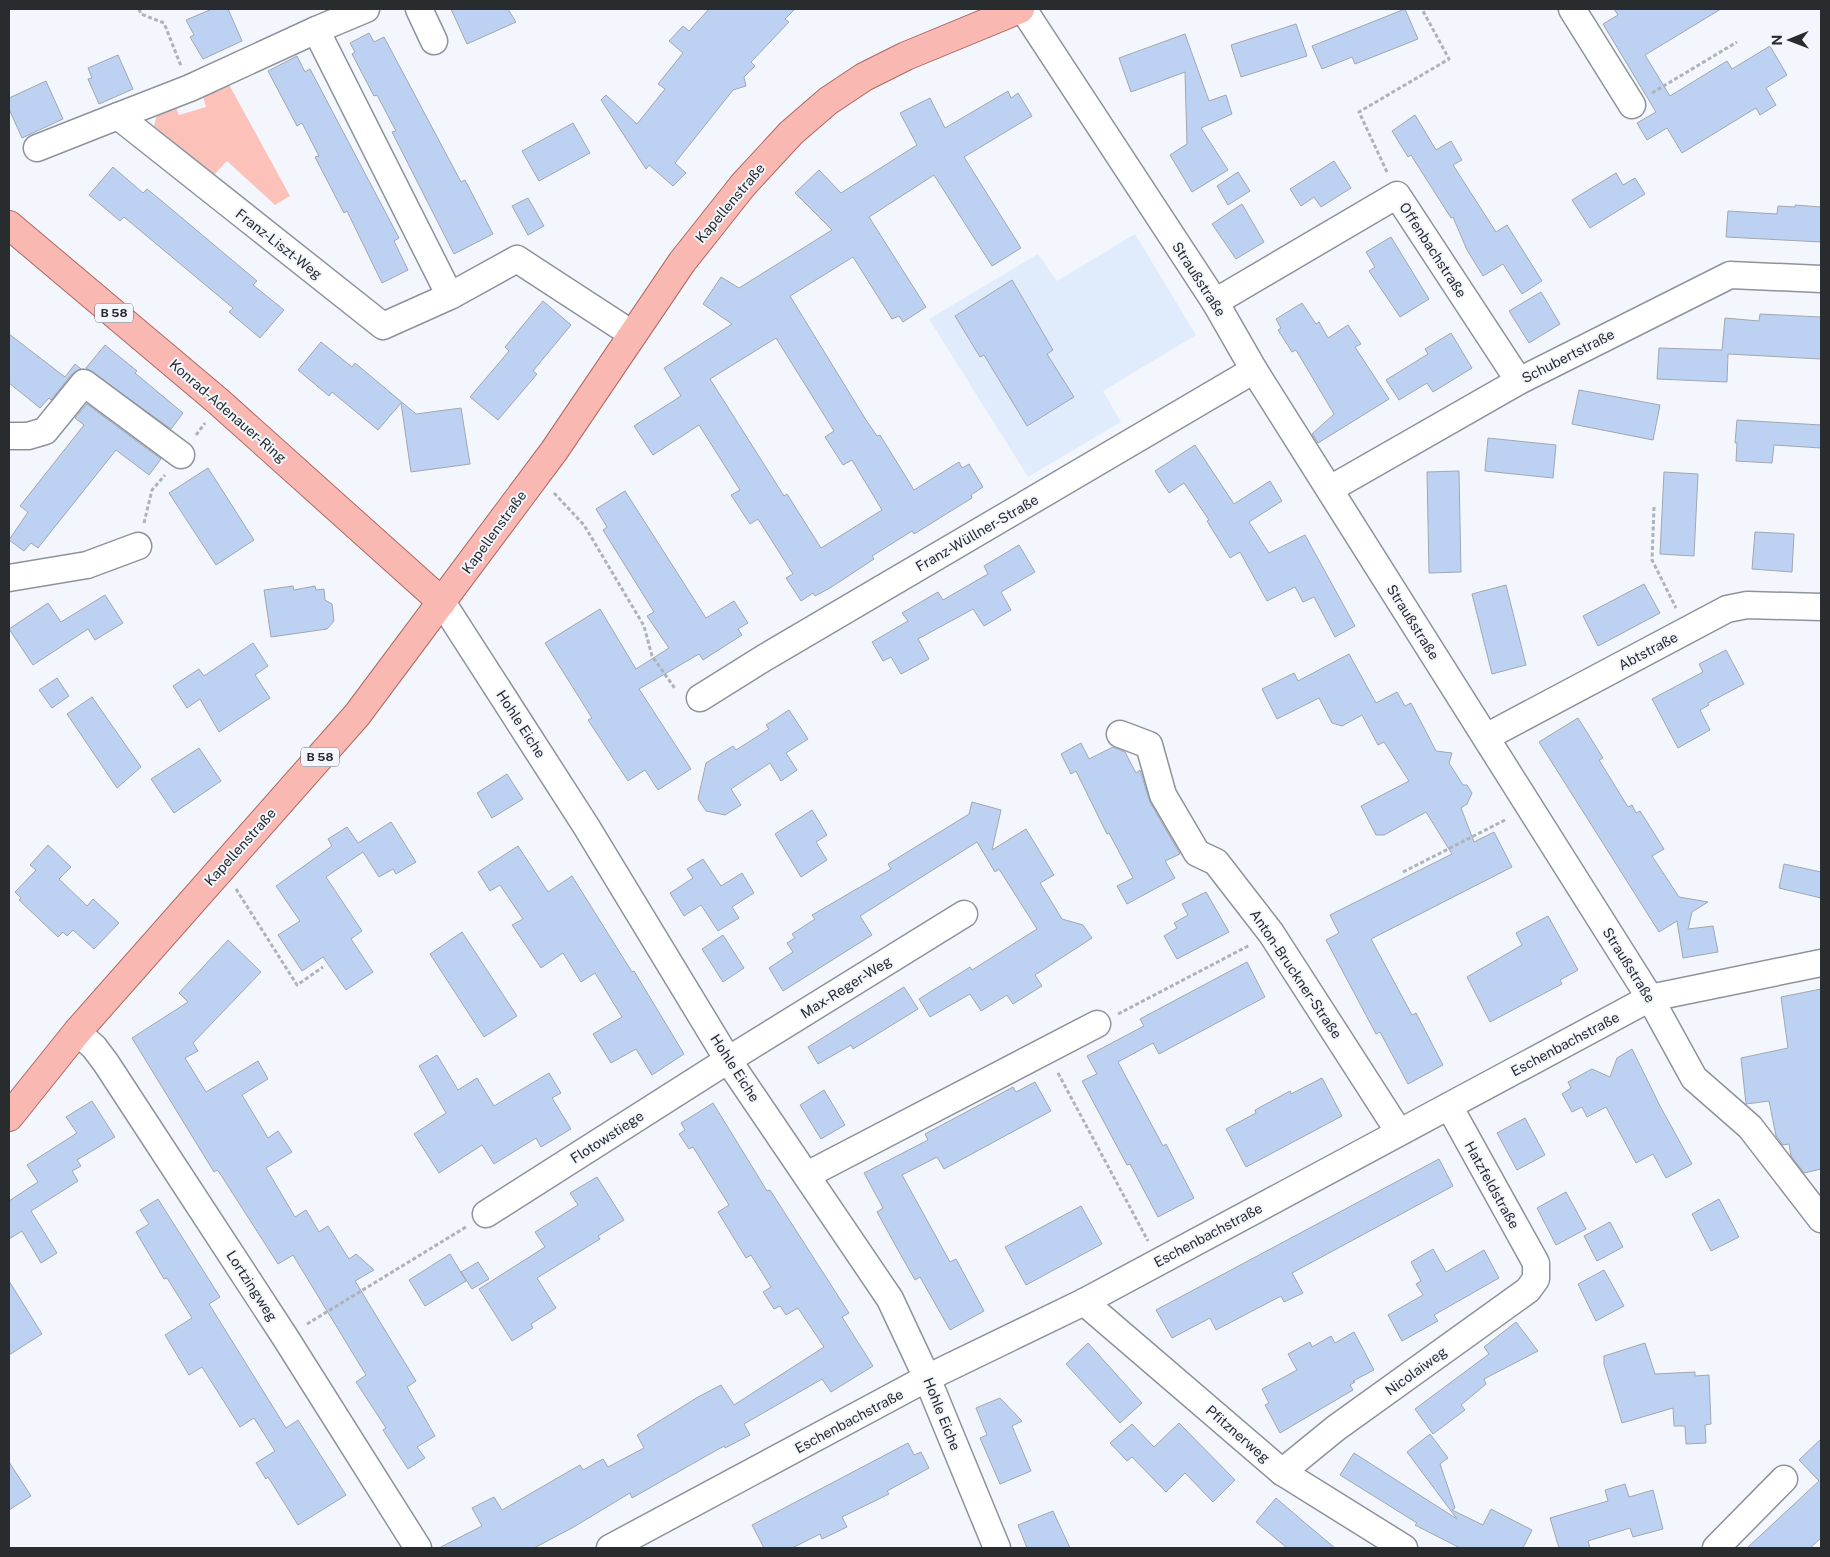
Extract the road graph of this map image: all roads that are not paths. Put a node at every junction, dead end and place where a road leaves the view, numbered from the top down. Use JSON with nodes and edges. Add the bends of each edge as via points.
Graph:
{"nodes":[{"id":1,"x":366,"y":9,"type":"edge"},
{"id":2,"x":419,"y":9,"type":"edge"},
{"id":3,"x":1022,"y":9,"type":"edge"},
{"id":4,"x":1572,"y":9,"type":"edge"},
{"id":5,"x":316,"y":30,"type":"junction"},
{"id":6,"x":434,"y":41,"type":"dead end"},
{"id":7,"x":1632,"y":105,"type":"road end"},
{"id":8,"x":118,"y":116,"type":"junction"},
{"id":9,"x":37,"y":148,"type":"dead end"},
{"id":10,"x":9,"y":225,"type":"edge"},
{"id":11,"x":1821,"y":279,"type":"edge"},
{"id":12,"x":450,"y":296,"type":"junction"},
{"id":13,"x":1215,"y":302,"type":"junction"},
{"id":14,"x":632,"y":334,"type":"junction"},
{"id":15,"x":1254,"y":370,"type":"junction"},
{"id":16,"x":1519,"y":381,"type":"junction"},
{"id":17,"x":9,"y":436,"type":"edge"},
{"id":18,"x":181,"y":455,"type":"dead end"},
{"id":19,"x":1330,"y":489,"type":"junction"},
{"id":20,"x":138,"y":546,"type":"dead end"},
{"id":21,"x":9,"y":578,"type":"edge"},
{"id":22,"x":442,"y":602,"type":"junction"},
{"id":23,"x":1821,"y":607,"type":"edge"},
{"id":24,"x":700,"y":698,"type":"road end"},
{"id":25,"x":1120,"y":734,"type":"dead end"},
{"id":26,"x":1486,"y":737,"type":"junction"},
{"id":27,"x":964,"y":914,"type":"dead end"},
{"id":28,"x":1821,"y":963,"type":"edge"},
{"id":29,"x":1650,"y":998,"type":"junction"},
{"id":30,"x":1097,"y":1024,"type":"road end"},
{"id":31,"x":77,"y":1032,"type":"junction"},
{"id":32,"x":728,"y":1060,"type":"junction"},
{"id":33,"x":1449,"y":1106,"type":"junction"},
{"id":34,"x":9,"y":1117,"type":"edge"},
{"id":35,"x":1399,"y":1132,"type":"junction"},
{"id":36,"x":807,"y":1175,"type":"junction"},
{"id":37,"x":486,"y":1214,"type":"road end"},
{"id":38,"x":1821,"y":1219,"type":"edge"},
{"id":39,"x":1536,"y":1263,"type":"joint"},
{"id":40,"x":1084,"y":1302,"type":"junction"},
{"id":41,"x":928,"y":1378,"type":"junction"},
{"id":42,"x":1282,"y":1472,"type":"junction"},
{"id":43,"x":1784,"y":1479,"type":"dead end"},
{"id":44,"x":418,"y":1548,"type":"edge"},
{"id":45,"x":610,"y":1548,"type":"edge"},
{"id":46,"x":997,"y":1548,"type":"edge"},
{"id":47,"x":1404,"y":1548,"type":"edge"},
{"id":48,"x":1716,"y":1548,"type":"edge"}],
"edges":[{"from":1,"to":5,"type":"street"},
{"from":2,"to":6,"type":"street"},
{"from":3,"to":13,"type":"street","name":"Straußstraße"},
{"from":3,"to":14,"type":"main road","name":"Kapellenstraße","via":[[906,56],[864,77],[820,108],[791,133],[743,185],[682,262]]},
{"from":4,"to":7,"type":"street"},
{"from":5,"to":8,"type":"street","via":[[190,88]]},
{"from":5,"to":12,"type":"street"},
{"from":8,"to":9,"type":"street"},
{"from":8,"to":12,"type":"street","name":"Franz-Liszt-Weg","via":[[384,326]]},
{"from":10,"to":22,"type":"main road","name":"Konrad-Adenauer-Ring","number":"B 58","via":[[219,402]]},
{"from":11,"to":16,"type":"street","name":"Schubertstraße","via":[[1730,275]]},
{"from":12,"to":14,"type":"street","name":"Franz-Liszt-Weg","via":[[517,259]]},
{"from":13,"to":15,"type":"street","name":"Straußstraße"},
{"from":13,"to":16,"type":"street","name":"Offenbachstraße","via":[[1397,195]]},
{"from":14,"to":22,"type":"main road","name":"Kapellenstraße","via":[[537,474]]},
{"from":15,"to":19,"type":"street","name":"Straußstraße"},
{"from":15,"to":24,"type":"street","name":"Franz-Wüllner-Straße"},
{"from":16,"to":19,"type":"street","name":"Schubertstraße"},
{"from":17,"to":18,"type":"street","via":[[28,436],[45,431],[84,383]]},
{"from":19,"to":26,"type":"street","name":"Straußstraße"},
{"from":20,"to":21,"type":"street","via":[[87,565]]},
{"from":22,"to":31,"type":"main road","name":"Kapellenstraße","number":"B 58","via":[[357,716]]},
{"from":22,"to":32,"type":"street","name":"Hohle Eiche","via":[[586,826]]},
{"from":23,"to":26,"type":"street","name":"Abtstraße","via":[[1746,605],[1727,609]]},
{"from":25,"to":35,"type":"street","name":"Anton-Bruckner-Straße","via":[[1149,745],[1163,795],[1197,853],[1216,862],[1272,933]]},
{"from":26,"to":29,"type":"street","name":"Straußstraße"},
{"from":27,"to":32,"type":"street","name":"Max-Reger-Weg"},
{"from":28,"to":29,"type":"street","name":"Eschenbachstraße"},
{"from":29,"to":33,"type":"street","name":"Eschenbachstraße"},
{"from":29,"to":38,"type":"street","name":"Straußstraße","via":[[1694,1078],[1750,1127]]},
{"from":30,"to":36,"type":"street"},
{"from":31,"to":34,"type":"main road","name":"Kapellenstraße","number":"B 58"},
{"from":31,"to":44,"type":"street","name":"Lortzingweg","via":[[106,1063]]},
{"from":32,"to":36,"type":"street","name":"Hohle Eiche"},
{"from":32,"to":37,"type":"street","name":"Flotowstiege"},
{"from":33,"to":35,"type":"street","name":"Eschenbachstraße"},
{"from":33,"to":39,"type":"street","name":"Hatzfeldstraße"},
{"from":35,"to":40,"type":"street","name":"Eschenbachstraße"},
{"from":36,"to":41,"type":"street","name":"Hohle Eiche","via":[[890,1300]]},
{"from":39,"to":42,"type":"street","name":"Nicolaiweg","via":[[1536,1279],[1528,1290],[1336,1428]]},
{"from":40,"to":41,"type":"street","name":"Eschenbachstraße"},
{"from":40,"to":42,"type":"street","name":"Pfitznerweg"},
{"from":41,"to":45,"type":"street","name":"Eschenbachstraße"},
{"from":41,"to":46,"type":"street","name":"Hohle Eiche"},
{"from":42,"to":47,"type":"street","name":"Pfitznerweg"},
{"from":43,"to":48,"type":"street"}]}
